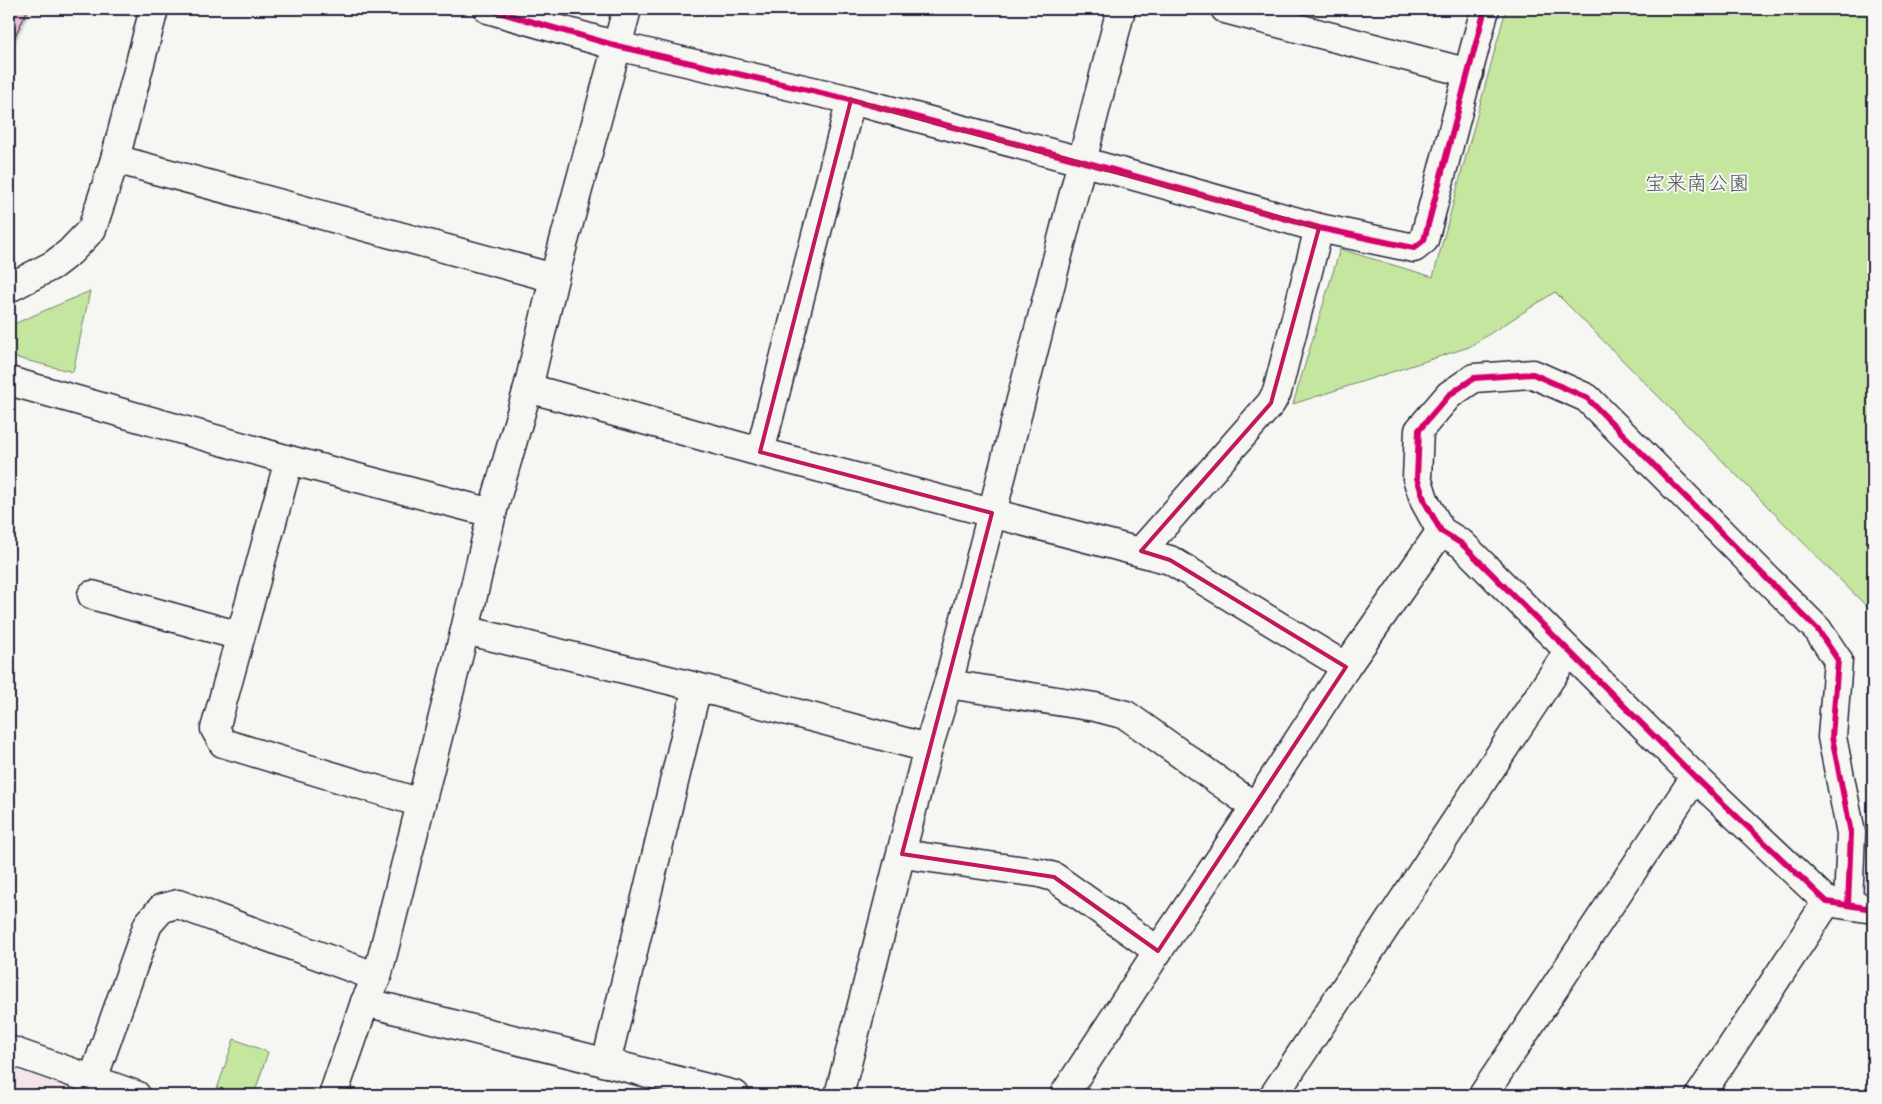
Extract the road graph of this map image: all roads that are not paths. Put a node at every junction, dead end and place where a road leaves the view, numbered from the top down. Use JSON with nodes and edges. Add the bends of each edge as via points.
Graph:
{"nodes":[{"id":1,"x":154,"y":9,"type":"edge"},
{"id":2,"x":488,"y":9,"type":"edge"},
{"id":3,"x":627,"y":9,"type":"edge"},
{"id":4,"x":1121,"y":9,"type":"edge"},
{"id":5,"x":1225,"y":9,"type":"edge"},
{"id":6,"x":1486,"y":9,"type":"edge"},
{"id":7,"x":617,"y":46,"type":"junction"},
{"id":8,"x":1469,"y":74,"type":"junction"},
{"id":9,"x":851,"y":100,"type":"junction"},
{"id":10,"x":115,"y":159,"type":"junction"},
{"id":11,"x":1081,"y":161,"type":"junction"},
{"id":12,"x":1319,"y":228,"type":"junction"},
{"id":13,"x":554,"y":278,"type":"junction"},
{"id":14,"x":9,"y":288,"type":"edge"},
{"id":15,"x":9,"y":381,"type":"edge"},
{"id":16,"x":528,"y":388,"type":"junction"},
{"id":17,"x":760,"y":452,"type":"junction"},
{"id":18,"x":289,"y":460,"type":"junction"},
{"id":19,"x":492,"y":513,"type":"junction"},
{"id":20,"x":992,"y":513,"type":"junction"},
{"id":21,"x":1440,"y":531,"type":"junction"},
{"id":22,"x":1141,"y":551,"type":"junction"},
{"id":23,"x":92,"y":595,"type":"dead end"},
{"id":24,"x":464,"y":630,"type":"junction"},
{"id":25,"x":240,"y":636,"type":"junction"},
{"id":26,"x":1568,"y":652,"type":"junction"},
{"id":27,"x":1346,"y":667,"type":"junction"},
{"id":28,"x":948,"y":684,"type":"junction"},
{"id":29,"x":697,"y":687,"type":"junction"},
{"id":30,"x":928,"y":748,"type":"junction"},
{"id":31,"x":1695,"y":777,"type":"junction"},
{"id":32,"x":421,"y":803,"type":"junction"},
{"id":33,"x":1255,"y":807,"type":"junction"},
{"id":34,"x":902,"y":854,"type":"junction"},
{"id":35,"x":1850,"y":905,"type":"edge"},
{"id":36,"x":1158,"y":950,"type":"junction"},
{"id":37,"x":377,"y":977,"type":"junction"},
{"id":38,"x":366,"y":1002,"type":"junction"},
{"id":39,"x":9,"y":1050,"type":"edge"},
{"id":40,"x":606,"y":1063,"type":"junction"},
{"id":41,"x":93,"y":1079,"type":"junction"},
{"id":42,"x":136,"y":1095,"type":"edge"},
{"id":43,"x":333,"y":1095,"type":"edge"},
{"id":44,"x":735,"y":1095,"type":"edge"},
{"id":45,"x":839,"y":1095,"type":"edge"},
{"id":46,"x":1064,"y":1095,"type":"edge"},
{"id":47,"x":1274,"y":1095,"type":"edge"},
{"id":48,"x":1483,"y":1095,"type":"edge"},
{"id":49,"x":1700,"y":1095,"type":"edge"}],
"edges":[{"from":1,"to":10,"type":"street"},
{"from":2,"to":7,"type":"street"},
{"from":3,"to":7,"type":"street"},
{"from":4,"to":11,"type":"street"},
{"from":5,"to":8,"type":"street"},
{"from":6,"to":8,"type":"street"},
{"from":7,"to":9,"type":"street"},
{"from":7,"to":13,"type":"street"},
{"from":8,"to":12,"type":"street","via":[[1424,240],[1414,248]]},
{"from":9,"to":11,"type":"street"},
{"from":9,"to":17,"type":"street"},
{"from":10,"to":13,"type":"street"},
{"from":10,"to":14,"type":"street","via":[[92,230],[53,265]]},
{"from":11,"to":12,"type":"street"},
{"from":11,"to":20,"type":"street"},
{"from":12,"to":22,"type":"street","via":[[1271,404]]},
{"from":13,"to":16,"type":"street"},
{"from":15,"to":18,"type":"street"},
{"from":16,"to":17,"type":"street"},
{"from":16,"to":19,"type":"street"},
{"from":17,"to":20,"type":"street"},
{"from":18,"to":19,"type":"street"},
{"from":18,"to":25,"type":"street"},
{"from":19,"to":24,"type":"street"},
{"from":20,"to":22,"type":"street"},
{"from":20,"to":28,"type":"street"},
{"from":21,"to":26,"type":"street","via":[[1462,544]]},
{"from":21,"to":27,"type":"street"},
{"from":21,"to":35,"type":"street","via":[[1417,478],[1419,430],[1449,394],[1474,378],[1533,374],[1587,398],[1818,630],[1838,660],[1832,737],[1851,833]]},
{"from":22,"to":27,"type":"street","via":[[1170,560]]},
{"from":23,"to":25,"type":"street"},
{"from":24,"to":29,"type":"street"},
{"from":24,"to":32,"type":"street"},
{"from":25,"to":32,"type":"street","via":[[215,729],[223,743]]},
{"from":26,"to":31,"type":"street"},
{"from":26,"to":47,"type":"street"},
{"from":27,"to":33,"type":"street"},
{"from":28,"to":30,"type":"street"},
{"from":28,"to":33,"type":"street","via":[[1095,707],[1126,715]]},
{"from":29,"to":30,"type":"street"},
{"from":29,"to":40,"type":"street"},
{"from":30,"to":34,"type":"street"},
{"from":31,"to":35,"type":"street"},
{"from":31,"to":48,"type":"street"},
{"from":32,"to":37,"type":"street"},
{"from":33,"to":36,"type":"street"},
{"from":34,"to":36,"type":"street","via":[[1054,877]]},
{"from":34,"to":45,"type":"street"},
{"from":35,"to":49,"type":"street"},
{"from":36,"to":46,"type":"street"},
{"from":37,"to":38,"type":"street"},
{"from":37,"to":41,"type":"street","via":[[178,904],[162,908],[148,924]]},
{"from":38,"to":40,"type":"street"},
{"from":38,"to":43,"type":"street"},
{"from":39,"to":41,"type":"street"},
{"from":40,"to":44,"type":"street"},
{"from":41,"to":42,"type":"street"}]}
